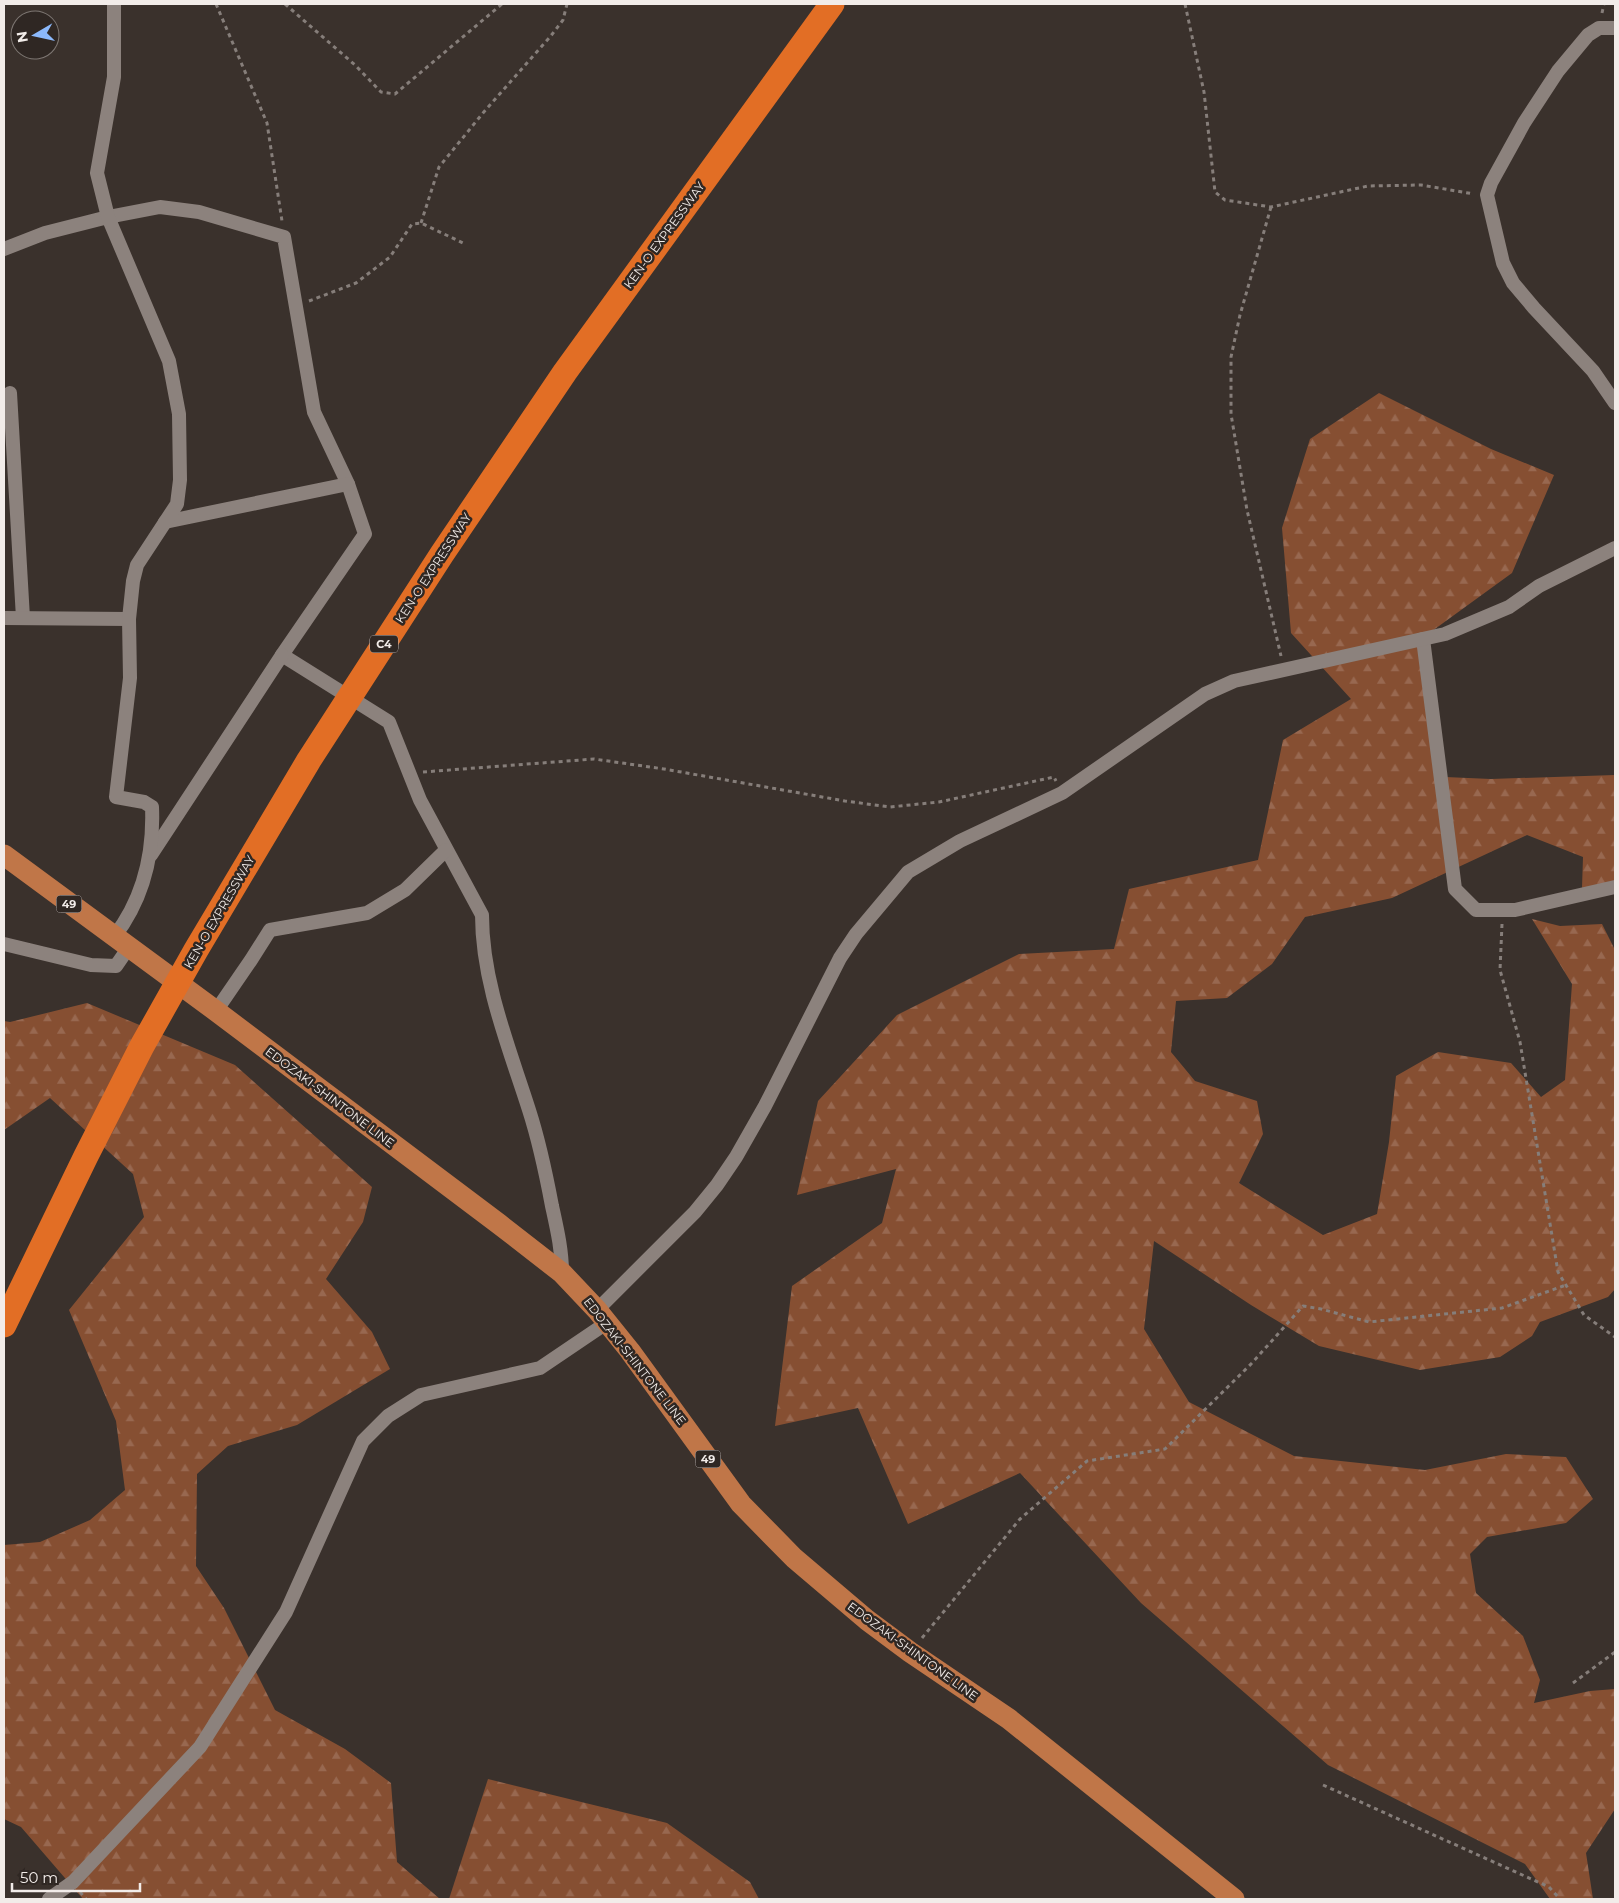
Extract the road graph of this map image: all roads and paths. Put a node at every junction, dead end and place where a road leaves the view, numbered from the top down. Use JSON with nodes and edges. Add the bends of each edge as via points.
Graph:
{"nodes":[{"id":1,"x":114,"y":4,"type":"edge"},
{"id":2,"x":216,"y":4,"type":"edge"},
{"id":3,"x":285,"y":4,"type":"edge"},
{"id":4,"x":502,"y":4,"type":"edge"},
{"id":5,"x":567,"y":4,"type":"edge"},
{"id":6,"x":832,"y":4,"type":"edge"},
{"id":7,"x":1185,"y":4,"type":"edge"},
{"id":8,"x":1615,"y":28,"type":"edge"},
{"id":9,"x":1487,"y":196,"type":"junction"},
{"id":10,"x":1272,"y":207,"type":"junction"},
{"id":11,"x":108,"y":217,"type":"junction"},
{"id":12,"x":421,"y":223,"type":"junction"},
{"id":13,"x":284,"y":237,"type":"junction"},
{"id":14,"x":465,"y":244,"type":"dead end"},
{"id":15,"x":4,"y":249,"type":"edge"},
{"id":16,"x":296,"y":310,"type":"junction"},
{"id":17,"x":10,"y":393,"type":"dead end"},
{"id":18,"x":1615,"y":403,"type":"edge"},
{"id":19,"x":348,"y":484,"type":"junction"},
{"id":20,"x":166,"y":522,"type":"junction"},
{"id":21,"x":1615,"y":548,"type":"edge"},
{"id":22,"x":4,"y":618,"type":"edge"},
{"id":23,"x":23,"y":618,"type":"junction"},
{"id":24,"x":130,"y":619,"type":"junction"},
{"id":25,"x":1423,"y":639,"type":"junction"},
{"id":26,"x":288,"y":658,"type":"junction"},
{"id":27,"x":1284,"y":671,"type":"junction"},
{"id":28,"x":410,"y":774,"type":"junction"},
{"id":29,"x":1062,"y":793,"type":"junction"},
{"id":30,"x":446,"y":850,"type":"junction"},
{"id":31,"x":4,"y":855,"type":"edge"},
{"id":32,"x":150,"y":858,"type":"junction"},
{"id":33,"x":1615,"y":886,"type":"edge"},
{"id":34,"x":1503,"y":910,"type":"junction"},
{"id":35,"x":4,"y":944,"type":"edge"},
{"id":36,"x":126,"y":946,"type":"junction"},
{"id":37,"x":209,"y":1006,"type":"junction"},
{"id":38,"x":562,"y":1273,"type":"junction"},
{"id":39,"x":1566,"y":1285,"type":"junction"},
{"id":40,"x":603,"y":1316,"type":"junction"},
{"id":41,"x":4,"y":1325,"type":"edge"},
{"id":42,"x":1615,"y":1337,"type":"edge"},
{"id":43,"x":910,"y":1652,"type":"junction"},
{"id":44,"x":1615,"y":1652,"type":"edge"},
{"id":45,"x":1573,"y":1683,"type":"dead end"},
{"id":46,"x":1323,"y":1785,"type":"dead end"},
{"id":47,"x":49,"y":1899,"type":"edge"},
{"id":48,"x":1234,"y":1899,"type":"edge"},
{"id":49,"x":1560,"y":1899,"type":"edge"}],
"edges":[{"from":1,"to":11,"type":"street","via":[[114,77],[97,173]]},
{"from":2,"to":13,"type":"path","via":[[267,124]]},
{"from":3,"to":4,"type":"path","via":[[381,92],[395,94]]},
{"from":5,"to":12,"type":"path","via":[[563,20],[550,37],[439,167]]},
{"from":6,"to":41,"type":"highway","name":"KEN-O EXPRESSWAY","number":"C4","via":[[565,372],[309,760],[147,1038]]},
{"from":7,"to":10,"type":"path","via":[[1204,92],[1215,192],[1225,200]]},
{"from":8,"to":9,"type":"street","via":[[1599,28],[1588,35],[1558,71],[1524,123]]},
{"from":9,"to":10,"type":"path","via":[[1421,186],[1368,186]]},
{"from":9,"to":18,"type":"street","via":[[1503,262],[1513,283],[1593,372]]},
{"from":10,"to":27,"type":"path","via":[[1231,357],[1231,414],[1247,510]]},
{"from":11,"to":13,"type":"street","via":[[160,207],[199,212]]},
{"from":11,"to":15,"type":"street","via":[[45,233]]},
{"from":11,"to":20,"type":"street","via":[[169,361],[179,414],[180,480],[177,504]]},
{"from":12,"to":14,"type":"path"},
{"from":12,"to":16,"type":"path","via":[[412,224],[390,257],[356,282],[309,301]]},
{"from":13,"to":16,"type":"street"},
{"from":16,"to":19,"type":"street","via":[[314,412]]},
{"from":17,"to":23,"type":"street"},
{"from":19,"to":20,"type":"street"},
{"from":19,"to":26,"type":"street","via":[[365,534]]},
{"from":20,"to":24,"type":"street","via":[[137,565]]},
{"from":21,"to":25,"type":"street","via":[[1539,586],[1509,607],[1444,634]]},
{"from":22,"to":23,"type":"street"},
{"from":23,"to":24,"type":"street"},
{"from":24,"to":32,"type":"street","via":[[130,678],[116,797],[144,802],[152,807]]},
{"from":25,"to":27,"type":"street"},
{"from":25,"to":34,"type":"street","via":[[1455,889],[1476,910]]},
{"from":26,"to":28,"type":"street","via":[[389,722]]},
{"from":26,"to":32,"type":"street"},
{"from":27,"to":29,"type":"street","via":[[1234,681],[1205,694]]},
{"from":28,"to":29,"type":"path","via":[[594,759],[890,807],[939,802],[1054,777]]},
{"from":28,"to":30,"type":"street"},
{"from":29,"to":40,"type":"street","via":[[960,841],[908,872],[840,958],[736,1157],[695,1212]]},
{"from":30,"to":37,"type":"street","via":[[405,890],[366,913],[270,930],[252,960]]},
{"from":30,"to":38,"type":"street","via":[[482,915],[482,936],[496,1008],[546,1174],[562,1254]]},
{"from":31,"to":36,"type":"main road","name":"EDOZAKI-SHINTONE LINE","number":"49"},
{"from":32,"to":36,"type":"street","via":[[125,923]]},
{"from":33,"to":34,"type":"street","via":[[1515,910]]},
{"from":34,"to":39,"type":"path","via":[[1500,970],[1520,1042],[1558,1272]]},
{"from":35,"to":36,"type":"street","via":[[91,965],[116,966]]},
{"from":36,"to":37,"type":"main road","name":"EDOZAKI-SHINTONE LINE","number":"49"},
{"from":37,"to":38,"type":"main road","name":"EDOZAKI-SHINTONE LINE","number":"49"},
{"from":38,"to":40,"type":"main road","name":"EDOZAKI-SHINTONE LINE","number":"49"},
{"from":39,"to":42,"type":"path","via":[[1584,1315]]},
{"from":39,"to":43,"type":"path","via":[[1502,1308],[1369,1322],[1303,1306],[1252,1363],[1165,1449],[1087,1461],[1020,1519]]},
{"from":40,"to":43,"type":"main road","name":"EDOZAKI-SHINTONE LINE","number":"49","via":[[741,1504],[815,1577]]},
{"from":40,"to":47,"type":"street","via":[[540,1368],[421,1395],[388,1416],[363,1441],[286,1612],[200,1747],[73,1882]]},
{"from":43,"to":48,"type":"main road","name":"EDOZAKI-SHINTONE LINE","number":"49","via":[[1009,1719]]},
{"from":44,"to":45,"type":"path"},
{"from":46,"to":49,"type":"path","via":[[1549,1887]]}]}
